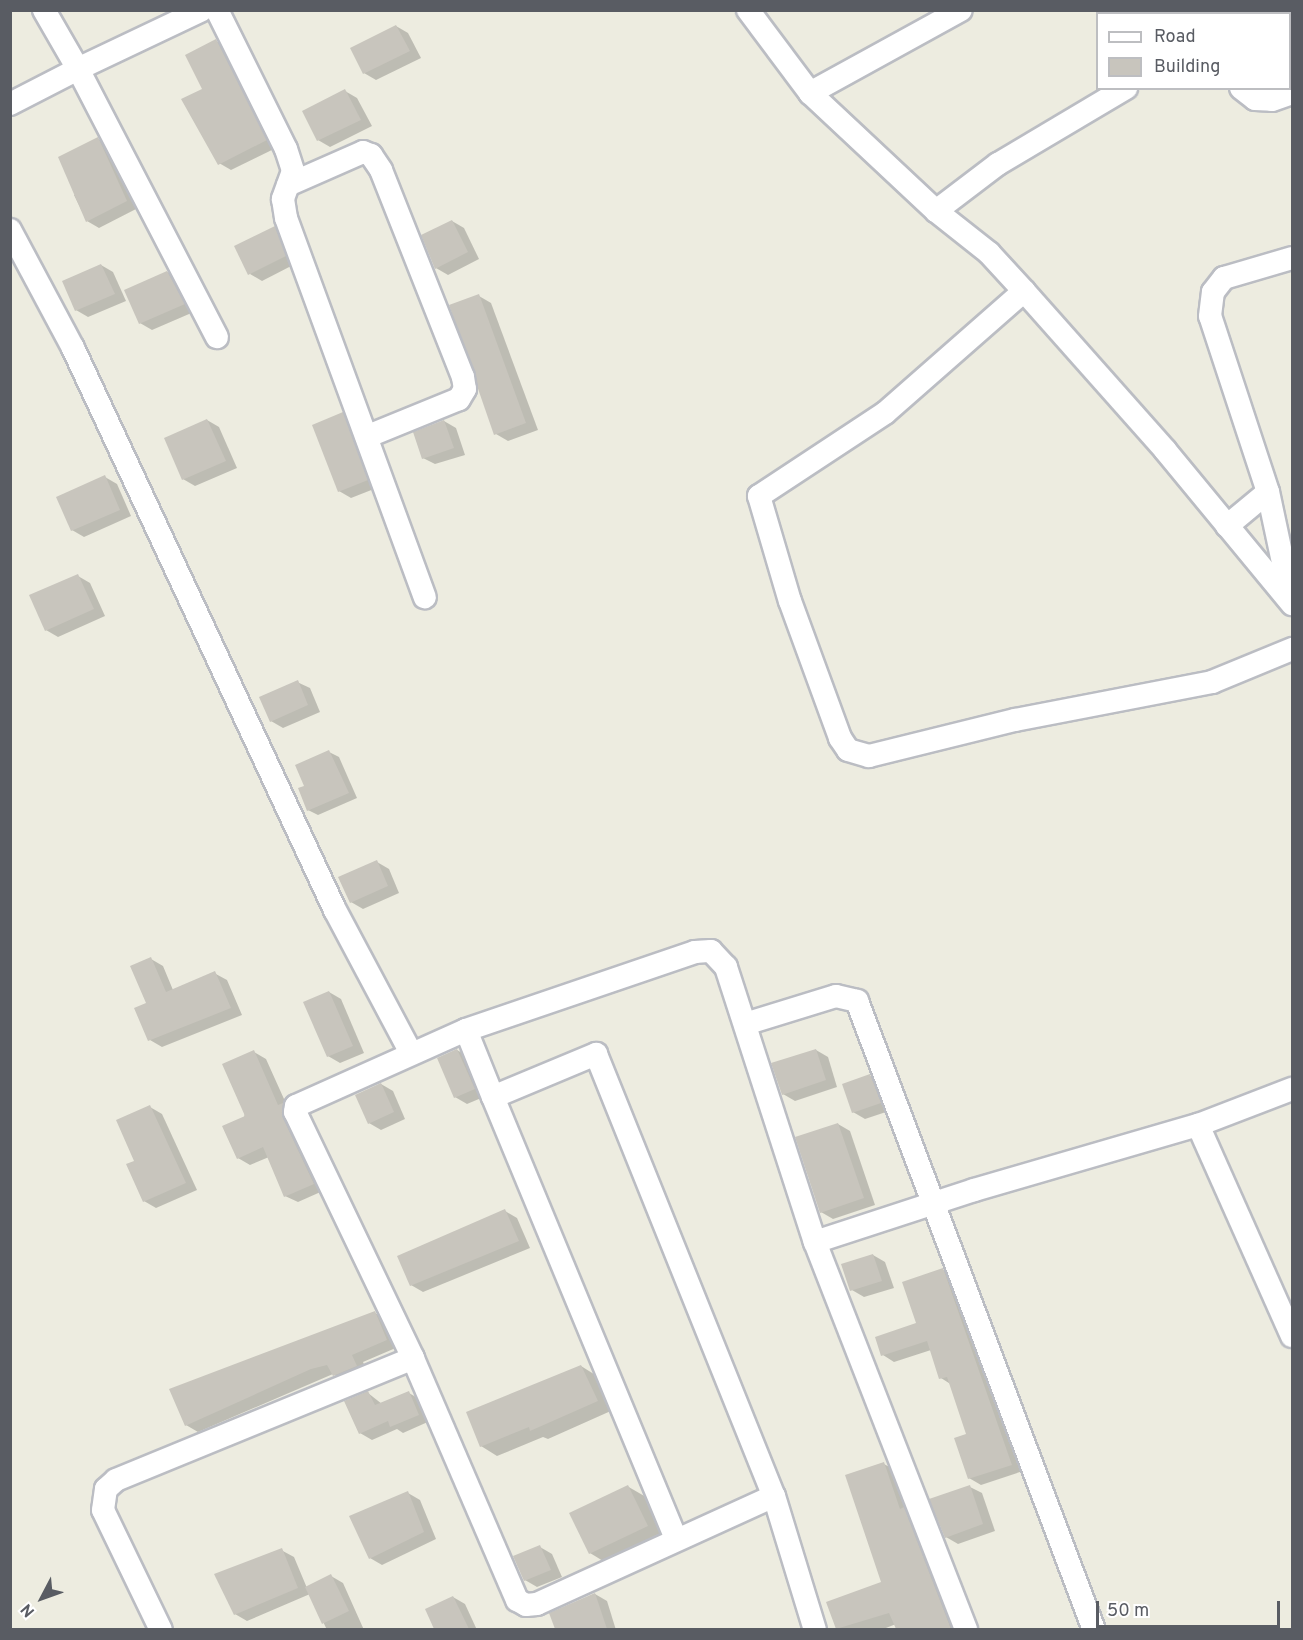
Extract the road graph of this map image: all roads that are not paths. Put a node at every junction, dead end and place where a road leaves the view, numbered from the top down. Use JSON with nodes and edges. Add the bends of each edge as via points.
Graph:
{"nodes":[{"id":1,"x":44,"y":10,"type":"edge"},
{"id":2,"x":202,"y":10,"type":"edge"},
{"id":3,"x":217,"y":10,"type":"edge"},
{"id":4,"x":748,"y":10,"type":"edge"},
{"id":5,"x":961,"y":10,"type":"edge"},
{"id":6,"x":937,"y":17,"type":"edge"},
{"id":7,"x":78,"y":69,"type":"junction"},
{"id":8,"x":1123,"y":90,"type":"edge"},
{"id":9,"x":1244,"y":90,"type":"edge"},
{"id":10,"x":810,"y":93,"type":"junction"},
{"id":11,"x":1293,"y":93,"type":"edge"},
{"id":12,"x":10,"y":104,"type":"edge"},
{"id":13,"x":288,"y":185,"type":"junction"},
{"id":14,"x":936,"y":211,"type":"junction"},
{"id":15,"x":10,"y":230,"type":"edge"},
{"id":16,"x":1293,"y":258,"type":"edge"},
{"id":17,"x":1024,"y":291,"type":"junction"},
{"id":18,"x":217,"y":337,"type":"dead end"},
{"id":19,"x":366,"y":437,"type":"junction"},
{"id":20,"x":1268,"y":492,"type":"junction"},
{"id":21,"x":1227,"y":526,"type":"junction"},
{"id":22,"x":425,"y":597,"type":"dead end"},
{"id":23,"x":1292,"y":603,"type":"edge"},
{"id":24,"x":1293,"y":649,"type":"edge"},
{"id":25,"x":745,"y":1024,"type":"junction"},
{"id":26,"x":466,"y":1030,"type":"junction"},
{"id":27,"x":411,"y":1053,"type":"junction"},
{"id":28,"x":1293,"y":1089,"type":"edge"},
{"id":29,"x":493,"y":1097,"type":"junction"},
{"id":30,"x":1198,"y":1125,"type":"junction"},
{"id":31,"x":934,"y":1204,"type":"junction"},
{"id":32,"x":815,"y":1242,"type":"junction"},
{"id":33,"x":1293,"y":1336,"type":"edge"},
{"id":34,"x":413,"y":1358,"type":"junction"},
{"id":35,"x":774,"y":1496,"type":"junction"},
{"id":36,"x":676,"y":1539,"type":"junction"},
{"id":37,"x":161,"y":1629,"type":"edge"},
{"id":38,"x":815,"y":1629,"type":"edge"},
{"id":39,"x":966,"y":1629,"type":"edge"},
{"id":40,"x":1094,"y":1629,"type":"edge"}],
"edges":[{"from":1,"to":7,"type":"street"},
{"from":2,"to":7,"type":"street"},
{"from":3,"to":13,"type":"street","via":[[286,149],[292,171]]},
{"from":4,"to":10,"type":"street"},
{"from":5,"to":6,"type":"street"},
{"from":6,"to":10,"type":"street"},
{"from":7,"to":12,"type":"street"},
{"from":7,"to":18,"type":"street"},
{"from":8,"to":14,"type":"street","via":[[998,164]]},
{"from":9,"to":11,"type":"street","via":[[1255,99],[1272,100]]},
{"from":10,"to":14,"type":"street"},
{"from":13,"to":19,"type":"street","via":[[283,199],[286,218]]},
{"from":13,"to":19,"type":"street","via":[[363,152],[371,155],[381,170],[463,377],[465,389],[459,399]]},
{"from":14,"to":17,"type":"street","via":[[989,253]]},
{"from":15,"to":27,"type":"street","via":[[74,348],[334,910]]},
{"from":16,"to":20,"type":"street","via":[[1224,278],[1213,292],[1210,316]]},
{"from":17,"to":21,"type":"street"},
{"from":17,"to":24,"type":"street","via":[[885,413],[759,496],[790,601],[840,738],[848,750],[869,756],[1015,720],[1212,682]]},
{"from":19,"to":22,"type":"street"},
{"from":20,"to":21,"type":"street"},
{"from":20,"to":23,"type":"street"},
{"from":21,"to":23,"type":"street"},
{"from":25,"to":26,"type":"street","via":[[726,967],[711,951],[696,952]]},
{"from":25,"to":31,"type":"street","via":[[837,996],[850,996],[857,1001]]},
{"from":25,"to":32,"type":"street"},
{"from":26,"to":27,"type":"street"},
{"from":26,"to":29,"type":"street"},
{"from":27,"to":34,"type":"street","via":[[301,1102],[295,1112]]},
{"from":28,"to":30,"type":"street"},
{"from":29,"to":35,"type":"street","via":[[596,1054]]},
{"from":29,"to":36,"type":"street"},
{"from":30,"to":31,"type":"street"},
{"from":30,"to":33,"type":"street"},
{"from":31,"to":32,"type":"street"},
{"from":31,"to":40,"type":"street"},
{"from":32,"to":39,"type":"street"},
{"from":34,"to":36,"type":"street","via":[[517,1600],[526,1605],[537,1604]]},
{"from":34,"to":37,"type":"street","via":[[116,1480],[106,1490],[103,1510]]},
{"from":35,"to":36,"type":"street"},
{"from":35,"to":38,"type":"street"}]}
